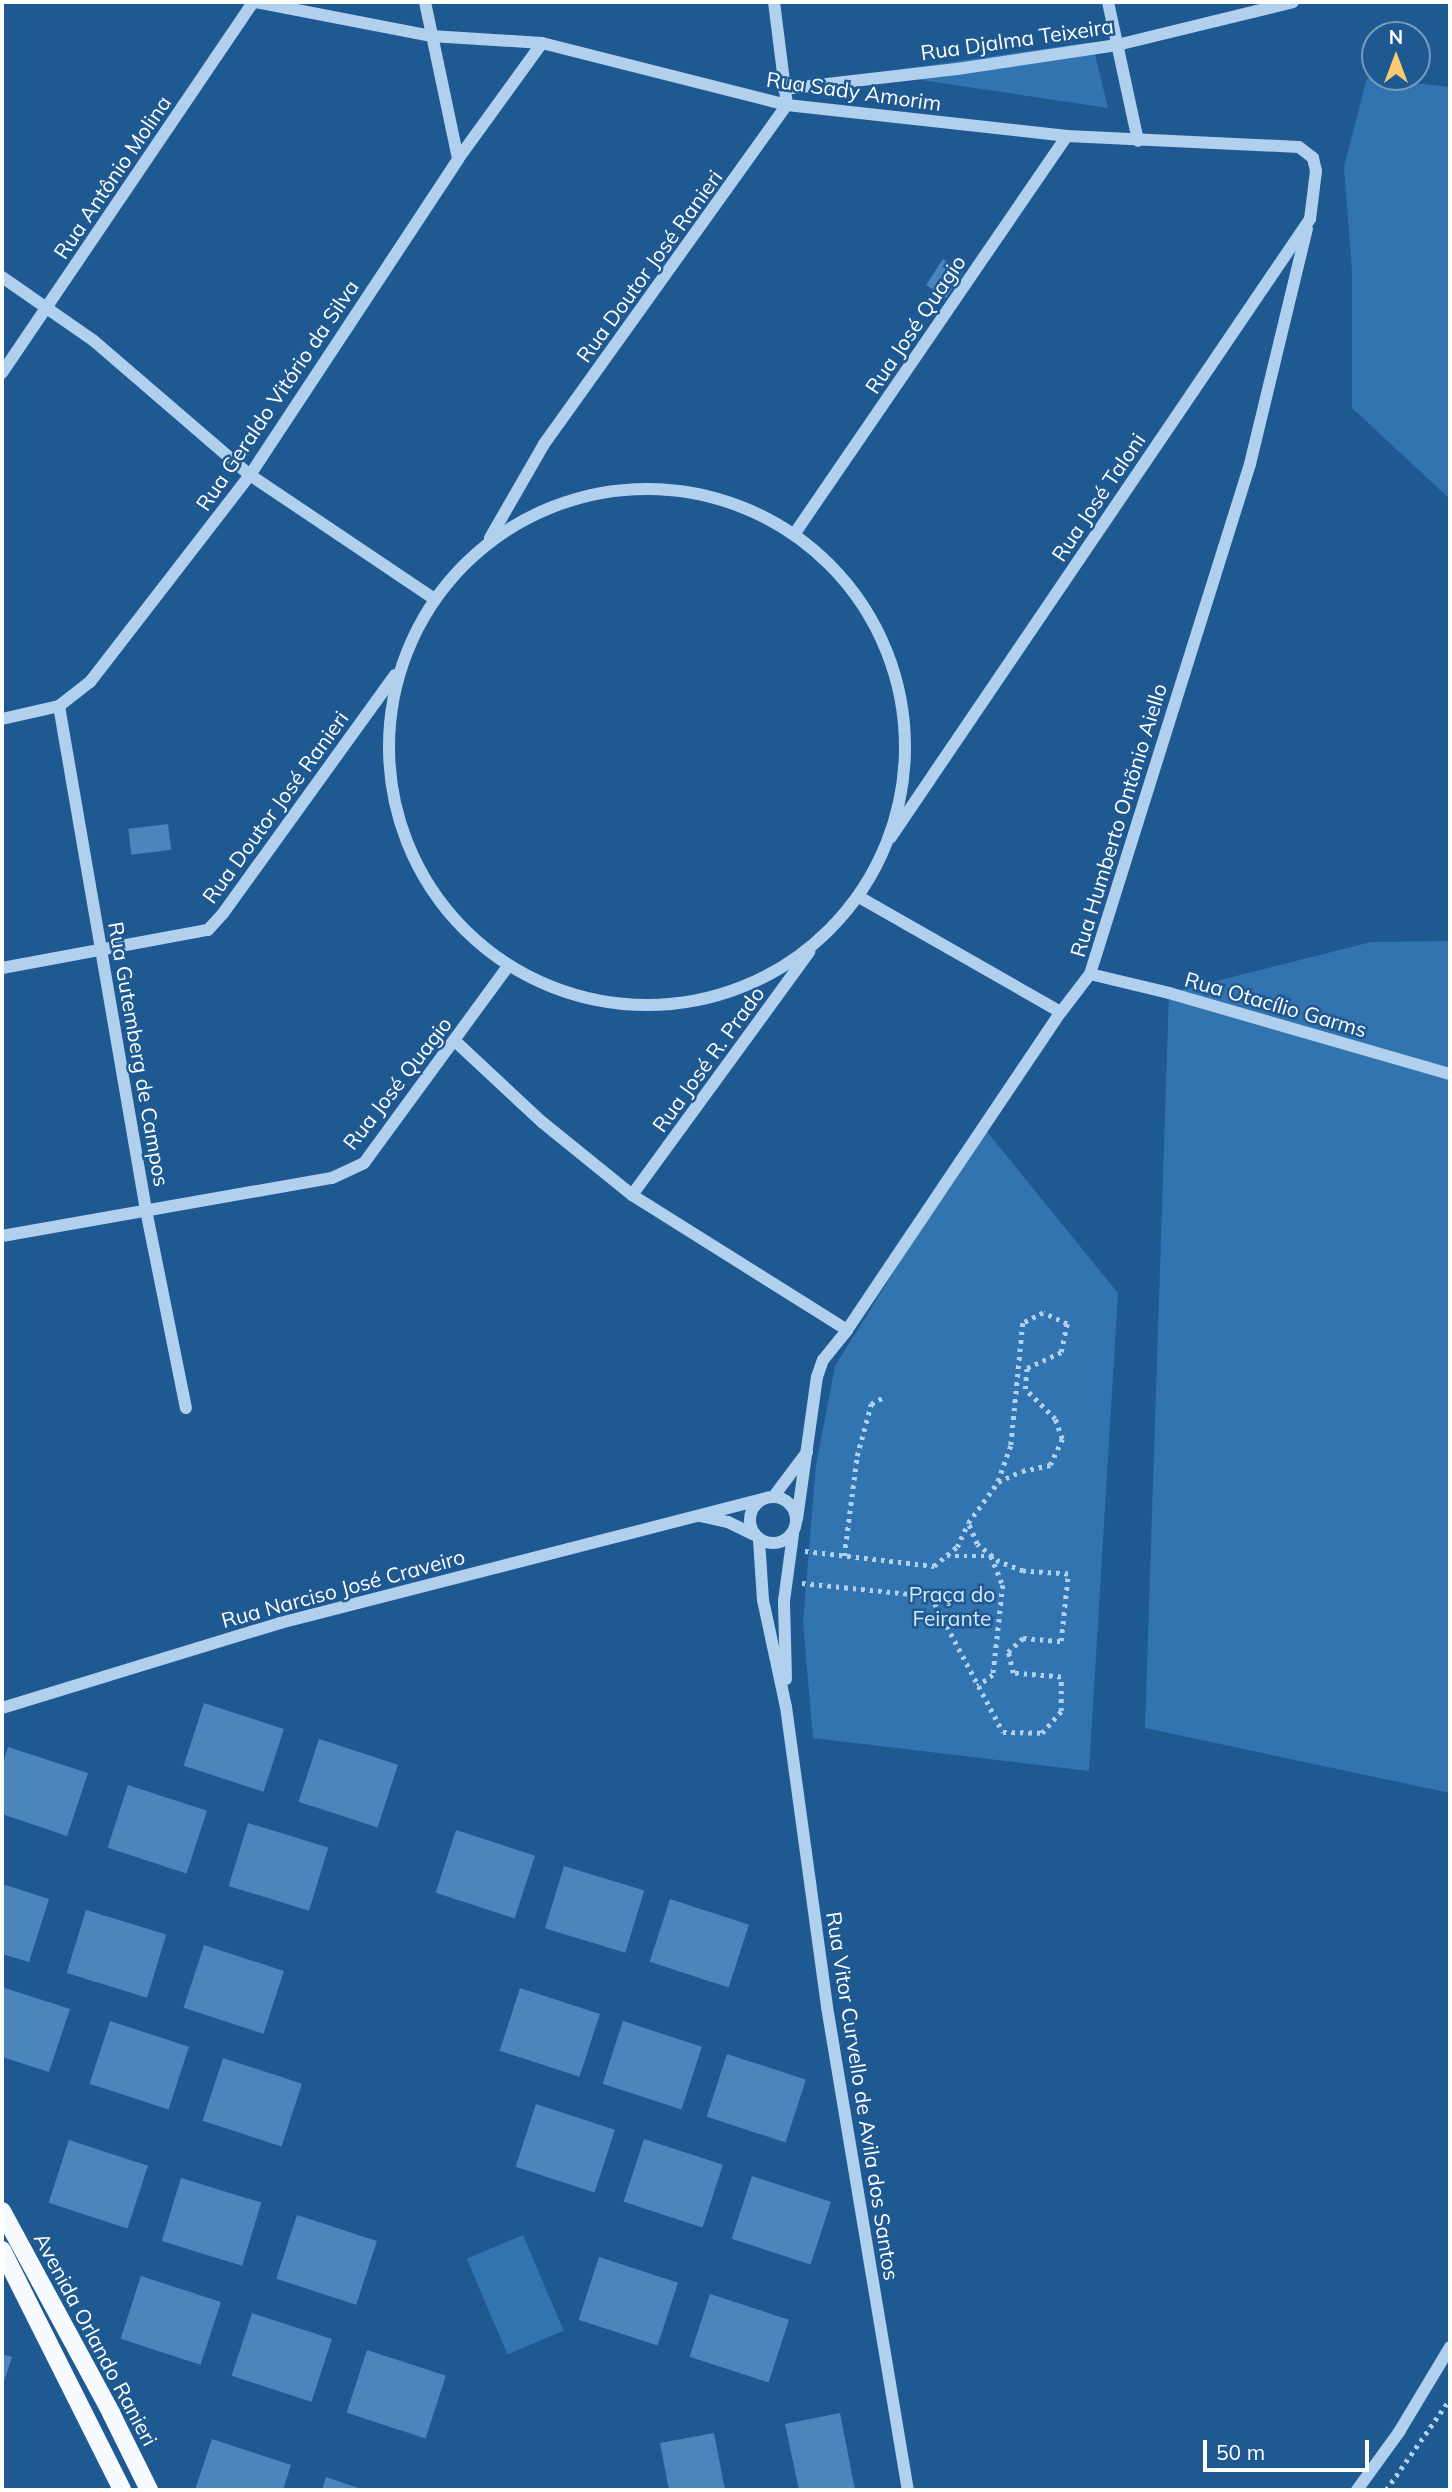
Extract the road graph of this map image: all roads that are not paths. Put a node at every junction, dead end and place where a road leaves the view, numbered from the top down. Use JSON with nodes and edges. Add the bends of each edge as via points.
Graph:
{"nodes":[{"id":1,"x":254,"y":2,"type":"edge"},
{"id":2,"x":425,"y":2,"type":"edge"},
{"id":3,"x":774,"y":2,"type":"edge"},
{"id":4,"x":1108,"y":2,"type":"edge"},
{"id":5,"x":1293,"y":2,"type":"edge"},
{"id":6,"x":431,"y":36,"type":"junction"},
{"id":7,"x":542,"y":43,"type":"junction"},
{"id":8,"x":1117,"y":45,"type":"junction"},
{"id":9,"x":784,"y":89,"type":"junction"},
{"id":10,"x":787,"y":105,"type":"junction"},
{"id":11,"x":1066,"y":136,"type":"junction"},
{"id":12,"x":1138,"y":141,"type":"junction"},
{"id":13,"x":458,"y":159,"type":"junction"},
{"id":14,"x":1316,"y":171,"type":"joint"},
{"id":15,"x":1310,"y":219,"type":"junction"},
{"id":16,"x":2,"y":277,"type":"edge"},
{"id":17,"x":46,"y":308,"type":"junction"},
{"id":18,"x":2,"y":373,"type":"edge"},
{"id":19,"x":250,"y":475,"type":"junction"},
{"id":20,"x":795,"y":533,"type":"junction"},
{"id":21,"x":490,"y":540,"type":"junction"},
{"id":22,"x":433,"y":598,"type":"junction"},
{"id":23,"x":397,"y":672,"type":"junction"},
{"id":24,"x":59,"y":706,"type":"junction"},
{"id":25,"x":2,"y":719,"type":"edge"},
{"id":26,"x":891,"y":837,"type":"junction"},
{"id":27,"x":859,"y":897,"type":"junction"},
{"id":28,"x":814,"y":945,"type":"junction"},
{"id":29,"x":101,"y":951,"type":"junction"},
{"id":30,"x":508,"y":966,"type":"junction"},
{"id":31,"x":2,"y":968,"type":"edge"},
{"id":32,"x":1090,"y":974,"type":"junction"},
{"id":33,"x":1061,"y":1012,"type":"junction"},
{"id":34,"x":455,"y":1041,"type":"junction"},
{"id":35,"x":1450,"y":1074,"type":"edge"},
{"id":36,"x":632,"y":1195,"type":"junction"},
{"id":37,"x":146,"y":1210,"type":"junction"},
{"id":38,"x":2,"y":1236,"type":"edge"},
{"id":39,"x":847,"y":1330,"type":"junction"},
{"id":40,"x":186,"y":1408,"type":"dead end"},
{"id":41,"x":809,"y":1449,"type":"junction"},
{"id":42,"x":768,"y":1498,"type":"junction"},
{"id":43,"x":696,"y":1516,"type":"junction"},
{"id":44,"x":797,"y":1519,"type":"junction"},
{"id":45,"x":793,"y":1534,"type":"junction"},
{"id":46,"x":756,"y":1537,"type":"junction"},
{"id":47,"x":786,"y":1707,"type":"junction"},
{"id":48,"x":2,"y":1708,"type":"edge"},
{"id":49,"x":2,"y":2211,"type":"edge"},
{"id":50,"x":2,"y":2250,"type":"edge"},
{"id":51,"x":1450,"y":2347,"type":"edge"},
{"id":52,"x":111,"y":2413,"type":"junction"},
{"id":53,"x":94,"y":2433,"type":"junction"},
{"id":54,"x":121,"y":2490,"type":"edge"},
{"id":55,"x":149,"y":2490,"type":"edge"},
{"id":56,"x":908,"y":2490,"type":"edge"},
{"id":57,"x":1357,"y":2490,"type":"edge"}],
"edges":[{"from":1,"to":6,"type":"street","name":"Rua Sady Amorim"},
{"from":1,"to":17,"type":"street","name":"Rua Antônio Molina"},
{"from":2,"to":6,"type":"street"},
{"from":3,"to":9,"type":"street"},
{"from":4,"to":8,"type":"street"},
{"from":5,"to":8,"type":"street","name":"Rua Djalma Teixeira"},
{"from":6,"to":7,"type":"street","name":"Rua Sady Amorim"},
{"from":6,"to":13,"type":"street"},
{"from":7,"to":10,"type":"street","name":"Rua Sady Amorim"},
{"from":7,"to":13,"type":"street","name":"Rua Geraldo Vitório da Silva"},
{"from":8,"to":9,"type":"street","name":"Rua Djalma Teixeira"},
{"from":8,"to":12,"type":"street"},
{"from":9,"to":10,"type":"street"},
{"from":10,"to":11,"type":"street","name":"Rua Sady Amorim"},
{"from":10,"to":21,"type":"street","name":"Rua Doutor José Ranieri","via":[[544,444]]},
{"from":11,"to":12,"type":"street","name":"Rua Sady Amorim"},
{"from":11,"to":20,"type":"street","name":"Rua José Quagio"},
{"from":12,"to":14,"type":"street","name":"Rua Sady Amorim","via":[[1299,147],[1313,158]]},
{"from":13,"to":19,"type":"street","name":"Rua Geraldo Vitório da Silva"},
{"from":14,"to":15,"type":"street","name":"Rua José Taloni"},
{"from":15,"to":26,"type":"street","name":"Rua José Taloni"},
{"from":15,"to":32,"type":"street","name":"Rua Humberto Ontõnio Aiello","via":[[1250,464]]},
{"from":16,"to":17,"type":"street"},
{"from":17,"to":18,"type":"street","name":"Rua Antônio Molina"},
{"from":17,"to":19,"type":"street","via":[[94,341]]},
{"from":19,"to":22,"type":"street"},
{"from":19,"to":24,"type":"street","name":"Rua Geraldo Vitório da Silva","via":[[90,682]]},
{"from":20,"to":21,"type":"street","via":[[722,498],[641,487],[561,502]]},
{"from":20,"to":26,"type":"street","via":[[857,593],[895,668],[907,753]]},
{"from":21,"to":22,"type":"street"},
{"from":22,"to":23,"type":"street"},
{"from":23,"to":29,"type":"street","name":"Rua Doutor José Ranieri","via":[[208,930]]},
{"from":23,"to":30,"type":"street","via":[[386,755],[403,838],[445,910]]},
{"from":24,"to":25,"type":"street","name":"Rua Geraldo Vitório da Silva"},
{"from":24,"to":29,"type":"street","name":"Rua Gutemberg de Campos"},
{"from":26,"to":27,"type":"street"},
{"from":27,"to":28,"type":"street"},
{"from":27,"to":33,"type":"street"},
{"from":28,"to":30,"type":"street","via":[[759,980],[697,1001],[619,1003],[568,993]]},
{"from":28,"to":36,"type":"street","name":"Rua José R. Prado"},
{"from":29,"to":31,"type":"street","name":"Rua Doutor José Ranieri"},
{"from":29,"to":37,"type":"street","name":"Rua Gutemberg de Campos"},
{"from":30,"to":34,"type":"street","name":"Rua José Quagio"},
{"from":32,"to":33,"type":"street","name":"Rua Humberto Ontõnio Aiello"},
{"from":32,"to":35,"type":"street","name":"Rua Otacílio Garms"},
{"from":33,"to":39,"type":"street","name":"Rua Humberto Ontõnio Aiello"},
{"from":34,"to":36,"type":"street","via":[[542,1122]]},
{"from":34,"to":37,"type":"street","name":"Rua José Quagio","via":[[364,1163],[332,1178]]},
{"from":36,"to":39,"type":"street"},
{"from":37,"to":38,"type":"street","name":"Rua José Quagio"},
{"from":37,"to":40,"type":"street","name":"Rua Gutemberg de Campos"},
{"from":39,"to":41,"type":"street","name":"Rua Humberto Ontõnio Aiello","via":[[823,1360],[817,1377]]},
{"from":41,"to":42,"type":"street"},
{"from":41,"to":44,"type":"street"},
{"from":42,"to":43,"type":"street","name":"Rua Narciso José Craveiro"},
{"from":42,"to":44,"type":"street","via":[[786,1500]]},
{"from":42,"to":46,"type":"street","via":[[752,1508],[749,1521]]},
{"from":43,"to":46,"type":"street","name":"Rua Narciso José Craveiro","via":[[728,1522]]},
{"from":43,"to":48,"type":"street","name":"Rua Narciso José Craveiro","via":[[280,1623]]},
{"from":44,"to":45,"type":"street"},
{"from":45,"to":46,"type":"street","via":[[771,1544]]},
{"from":45,"to":47,"type":"street","name":"Rua Vitor Curvello de Avila dos Santos","via":[[784,1601]]},
{"from":46,"to":47,"type":"street","name":"Rua Vitor Curvello de Avila dos Santos","via":[[763,1600]]},
{"from":47,"to":56,"type":"street","name":"Rua Vitor Curvello de Avila dos Santos","via":[[827,2007]]},
{"from":49,"to":52,"type":"main road","name":"Avenida Orlando Ranieri"},
{"from":50,"to":53,"type":"main road","name":"Avenida Orlando Ranieri"},
{"from":51,"to":57,"type":"street","via":[[1399,2432]]},
{"from":52,"to":53,"type":"street"},
{"from":52,"to":55,"type":"main road","name":"Avenida Orlando Ranieri"},
{"from":53,"to":54,"type":"main road","name":"Avenida Orlando Ranieri"}]}
